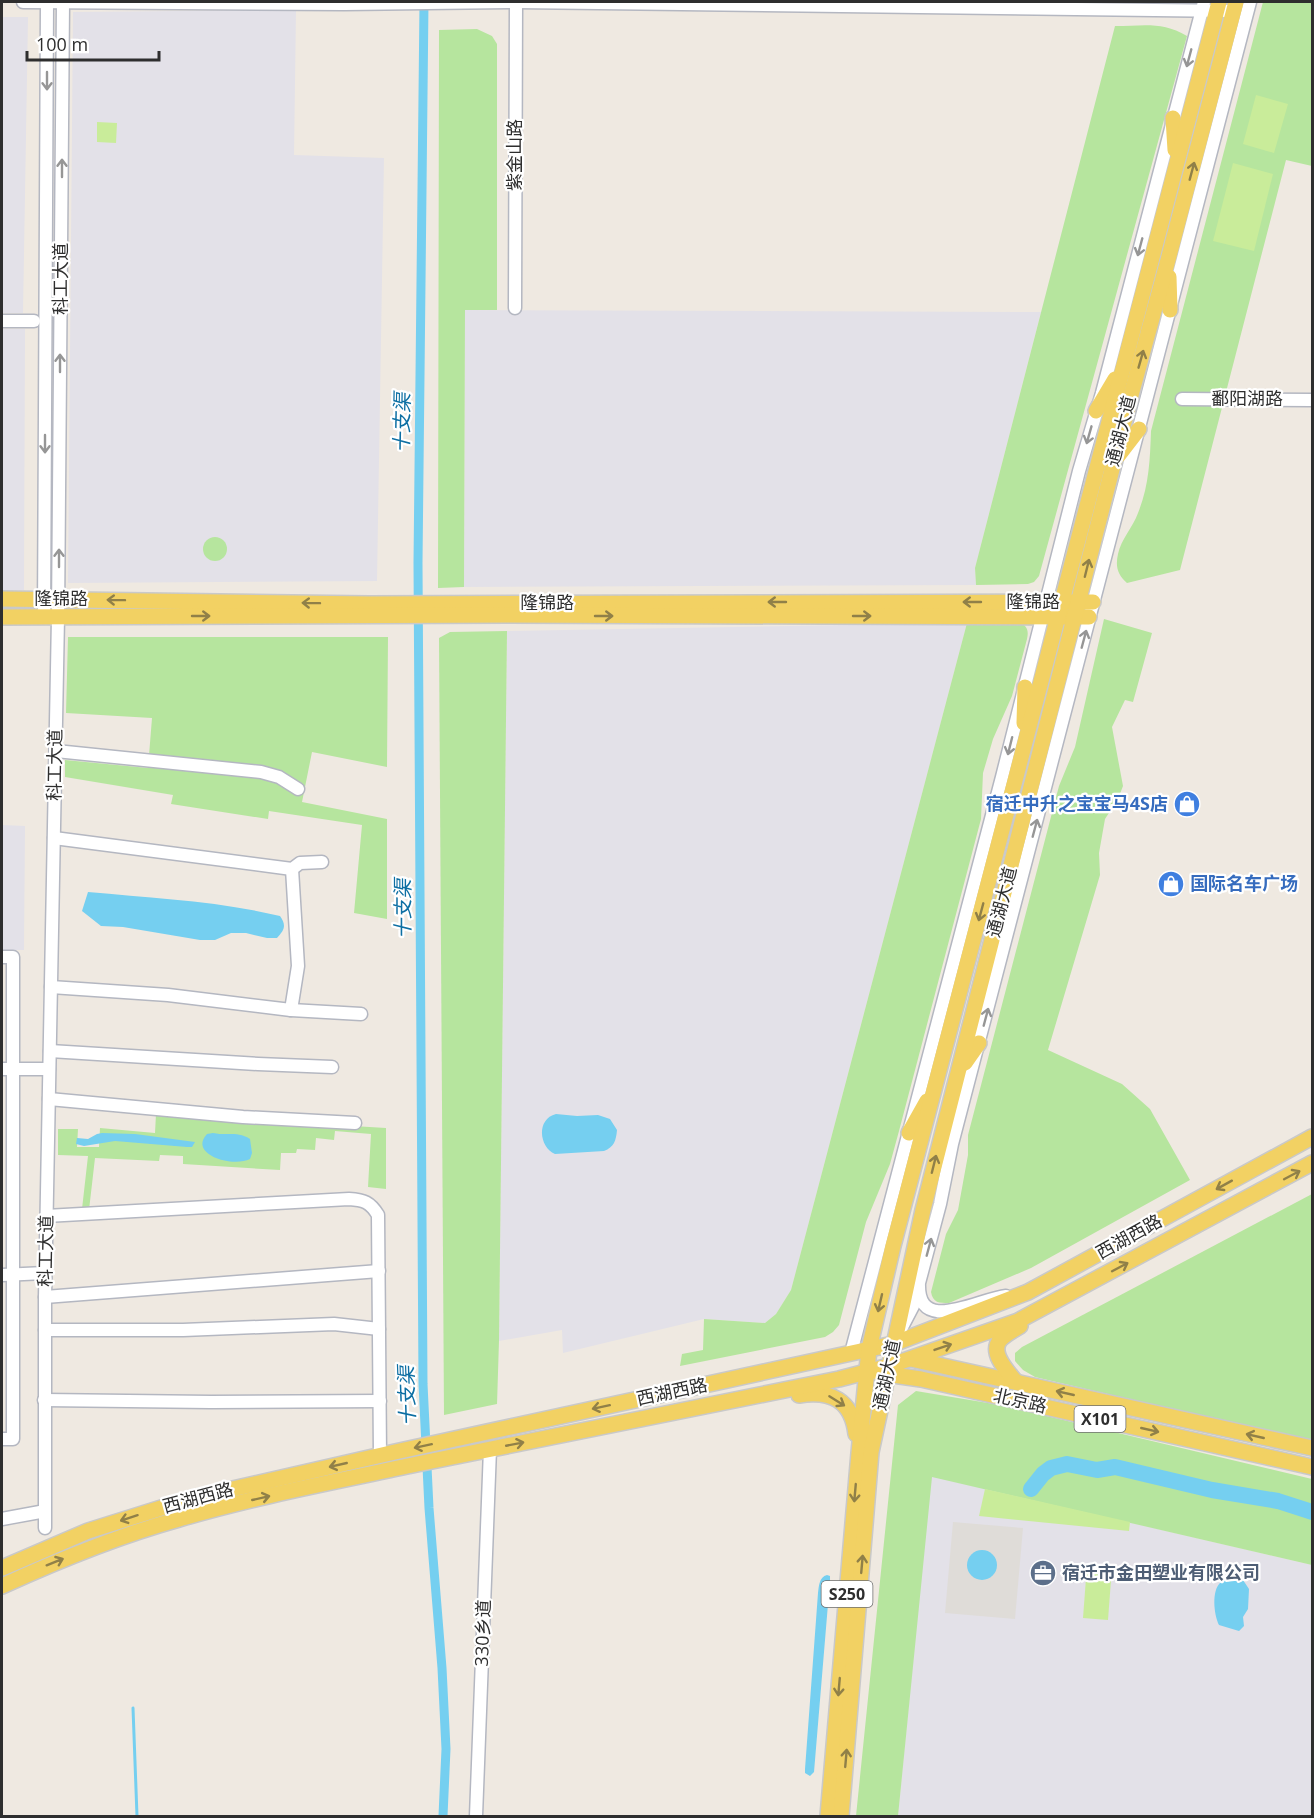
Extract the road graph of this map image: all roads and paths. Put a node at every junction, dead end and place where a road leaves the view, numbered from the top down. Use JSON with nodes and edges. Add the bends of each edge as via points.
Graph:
{"nodes":[{"id":1,"x":23,"y":2,"type":"edge"},
{"id":2,"x":47,"y":2,"type":"edge"},
{"id":3,"x":63,"y":2,"type":"edge"},
{"id":4,"x":516,"y":2,"type":"edge"},
{"id":5,"x":1250,"y":2,"type":"edge"},
{"id":6,"x":458,"y":3,"type":"edge"},
{"id":7,"x":1210,"y":6,"type":"edge"},
{"id":8,"x":1235,"y":6,"type":"edge"},
{"id":9,"x":1173,"y":117,"type":"junction"},
{"id":10,"x":1176,"y":168,"type":"junction"},
{"id":11,"x":1168,"y":260,"type":"junction"},
{"id":12,"x":515,"y":308,"type":"dead end"},
{"id":13,"x":1170,"y":310,"type":"junction"},
{"id":14,"x":2,"y":321,"type":"edge"},
{"id":15,"x":34,"y":321,"type":"dead end"},
{"id":16,"x":1125,"y":361,"type":"junction"},
{"id":17,"x":1312,"y":394,"type":"edge"},
{"id":18,"x":1312,"y":400,"type":"edge"},
{"id":19,"x":1096,"y":411,"type":"junction"},
{"id":20,"x":1139,"y":429,"type":"junction"},
{"id":21,"x":1114,"y":462,"type":"junction"},
{"id":22,"x":2,"y":599,"type":"edge"},
{"id":23,"x":51,"y":599,"type":"junction"},
{"id":24,"x":1052,"y":609,"type":"junction"},
{"id":25,"x":1084,"y":609,"type":"junction"},
{"id":26,"x":369,"y":610,"type":"junction"},
{"id":27,"x":2,"y":617,"type":"edge"},
{"id":28,"x":51,"y":617,"type":"junction"},
{"id":29,"x":1025,"y":687,"type":"junction"},
{"id":30,"x":1024,"y":746,"type":"junction"},
{"id":31,"x":56,"y":751,"type":"junction"},
{"id":32,"x":298,"y":789,"type":"dead end"},
{"id":33,"x":54,"y":838,"type":"junction"},
{"id":34,"x":322,"y":862,"type":"dead end"},
{"id":35,"x":292,"y":869,"type":"junction"},
{"id":36,"x":7,"y":957,"type":"edge"},
{"id":37,"x":51,"y":987,"type":"junction"},
{"id":38,"x":291,"y":1010,"type":"junction"},
{"id":39,"x":7,"y":1012,"type":"edge"},
{"id":40,"x":361,"y":1014,"type":"dead end"},
{"id":41,"x":979,"y":1043,"type":"junction"},
{"id":42,"x":50,"y":1051,"type":"junction"},
{"id":43,"x":332,"y":1066,"type":"dead end"},
{"id":44,"x":7,"y":1069,"type":"edge"},
{"id":45,"x":49,"y":1069,"type":"junction"},
{"id":46,"x":958,"y":1073,"type":"junction"},
{"id":47,"x":937,"y":1083,"type":"junction"},
{"id":48,"x":49,"y":1099,"type":"junction"},
{"id":49,"x":7,"y":1119,"type":"edge"},
{"id":50,"x":355,"y":1123,"type":"dead end"},
{"id":51,"x":909,"y":1132,"type":"junction"},
{"id":52,"x":1312,"y":1137,"type":"edge"},
{"id":53,"x":1312,"y":1163,"type":"edge"},
{"id":54,"x":7,"y":1174,"type":"edge"},
{"id":55,"x":46,"y":1216,"type":"junction"},
{"id":56,"x":7,"y":1226,"type":"edge"},
{"id":57,"x":379,"y":1271,"type":"junction"},
{"id":58,"x":45,"y":1273,"type":"junction"},
{"id":59,"x":7,"y":1274,"type":"edge"},
{"id":60,"x":920,"y":1283,"type":"junction"},
{"id":61,"x":1022,"y":1294,"type":"junction"},
{"id":62,"x":45,"y":1297,"type":"junction"},
{"id":63,"x":1044,"y":1308,"type":"junction"},
{"id":64,"x":8,"y":1327,"type":"edge"},
{"id":65,"x":379,"y":1329,"type":"junction"},
{"id":66,"x":45,"y":1330,"type":"junction"},
{"id":67,"x":893,"y":1344,"type":"junction"},
{"id":68,"x":869,"y":1349,"type":"junction"},
{"id":69,"x":851,"y":1353,"type":"junction"},
{"id":70,"x":910,"y":1359,"type":"junction"},
{"id":71,"x":888,"y":1370,"type":"junction"},
{"id":72,"x":867,"y":1372,"type":"junction"},
{"id":73,"x":7,"y":1382,"type":"edge"},
{"id":74,"x":1016,"y":1382,"type":"junction"},
{"id":75,"x":44,"y":1400,"type":"junction"},
{"id":76,"x":380,"y":1401,"type":"junction"},
{"id":77,"x":677,"y":1413,"type":"junction"},
{"id":78,"x":2,"y":1439,"type":"edge"},
{"id":79,"x":490,"y":1449,"type":"junction"},
{"id":80,"x":1312,"y":1449,"type":"edge"},
{"id":81,"x":388,"y":1453,"type":"junction"},
{"id":82,"x":859,"y":1453,"type":"junction"},
{"id":83,"x":1312,"y":1467,"type":"edge"},
{"id":84,"x":40,"y":1512,"type":"dead end"},
{"id":85,"x":2,"y":1519,"type":"edge"},
{"id":86,"x":45,"y":1528,"type":"dead end"},
{"id":87,"x":2,"y":1568,"type":"edge"},
{"id":88,"x":2,"y":1587,"type":"edge"},
{"id":89,"x":476,"y":1816,"type":"edge"},
{"id":90,"x":828,"y":1816,"type":"edge"},
{"id":91,"x":841,"y":1816,"type":"edge"}],
"edges":[{"from":1,"to":2,"type":"street"},
{"from":2,"to":3,"type":"street"},
{"from":2,"to":23,"type":"street","name":"科工大道","one_way":true},
{"from":3,"to":6,"type":"street"},
{"from":23,"to":3,"type":"street","name":"科工大道","one_way":true},
{"from":4,"to":6,"type":"street"},
{"from":4,"to":7,"type":"street"},
{"from":4,"to":12,"type":"street","name":"紫金山路"},
{"from":5,"to":13,"type":"street"},
{"from":7,"to":8,"type":"street"},
{"from":7,"to":9,"type":"street","one_way":true},
{"from":7,"to":10,"type":"main road","name":"通湖大道"},
{"from":11,"to":8,"type":"main road","name":"通湖大道","one_way":true},
{"from":9,"to":10,"type":"main road"},
{"from":9,"to":19,"type":"street","one_way":true},
{"from":10,"to":16,"type":"main road","name":"通湖大道"},
{"from":11,"to":13,"type":"main road"},
{"from":21,"to":11,"type":"main road","name":"通湖大道","one_way":true},
{"from":13,"to":20,"type":"street"},
{"from":14,"to":15,"type":"street"},
{"from":16,"to":19,"type":"main road"},
{"from":16,"to":24,"type":"main road","name":"通湖大道"},
{"from":17,"to":18,"type":"street","name":"鄱阳湖路","via":[[1182,396]]},
{"from":19,"to":24,"type":"street","one_way":true,"via":[[1079,471]]},
{"from":20,"to":21,"type":"main road"},
{"from":20,"to":25,"type":"street"},
{"from":25,"to":21,"type":"main road","name":"通湖大道","one_way":true},
{"from":22,"to":23,"type":"main road","name":"隆锦路"},
{"from":26,"to":23,"type":"main road","name":"隆锦路","one_way":true},
{"from":23,"to":28,"type":"street","name":"科工大道"},
{"from":24,"to":25,"type":"main road","name":"隆锦路"},
{"from":24,"to":26,"type":"main road","name":"隆锦路"},
{"from":24,"to":29,"type":"street"},
{"from":24,"to":30,"type":"main road","name":"通湖大道"},
{"from":41,"to":25,"type":"street","one_way":true},
{"from":25,"to":46,"type":"main road","name":"通湖大道"},
{"from":28,"to":26,"type":"main road","name":"隆锦路","one_way":true},
{"from":27,"to":28,"type":"main road","name":"隆锦路"},
{"from":28,"to":31,"type":"street","name":"科工大道"},
{"from":29,"to":30,"type":"main road"},
{"from":29,"to":51,"type":"street","one_way":true},
{"from":30,"to":47,"type":"main road","name":"通湖大道","one_way":true},
{"from":31,"to":32,"type":"street","via":[[261,772]]},
{"from":31,"to":33,"type":"street","name":"科工大道"},
{"from":33,"to":35,"type":"street"},
{"from":33,"to":37,"type":"street","name":"科工大道"},
{"from":34,"to":35,"type":"street","via":[[300,863]]},
{"from":35,"to":38,"type":"street","via":[[298,966]]},
{"from":36,"to":39,"type":"street"},
{"from":37,"to":38,"type":"street","via":[[168,995]]},
{"from":37,"to":42,"type":"street","name":"科工大道"},
{"from":38,"to":40,"type":"street"},
{"from":39,"to":44,"type":"street"},
{"from":41,"to":46,"type":"main road"},
{"from":60,"to":41,"type":"street","one_way":true},
{"from":42,"to":43,"type":"street"},
{"from":42,"to":45,"type":"street","name":"科工大道"},
{"from":44,"to":45,"type":"street"},
{"from":44,"to":49,"type":"street"},
{"from":45,"to":48,"type":"street","name":"科工大道"},
{"from":67,"to":46,"type":"main road","name":"通湖大道","one_way":true,"via":[[922,1210]]},
{"from":47,"to":51,"type":"main road"},
{"from":47,"to":68,"type":"main road","name":"通湖大道","one_way":true},
{"from":48,"to":50,"type":"street"},
{"from":48,"to":55,"type":"street","name":"科工大道"},
{"from":49,"to":54,"type":"street"},
{"from":51,"to":69,"type":"street"},
{"from":52,"to":61,"type":"main road","name":"西湖西路","one_way":true},
{"from":63,"to":53,"type":"main road","name":"西湖西路","one_way":true},
{"from":54,"to":56,"type":"street"},
{"from":55,"to":57,"type":"street","via":[[363,1200],[372,1204],[378,1215]]},
{"from":55,"to":58,"type":"street","name":"科工大道"},
{"from":56,"to":59,"type":"street"},
{"from":57,"to":62,"type":"street"},
{"from":57,"to":65,"type":"street"},
{"from":58,"to":59,"type":"street"},
{"from":58,"to":62,"type":"street","name":"科工大道"},
{"from":59,"to":64,"type":"street"},
{"from":60,"to":61,"type":"street","via":[[923,1306],[938,1312]]},
{"from":60,"to":67,"type":"street"},
{"from":61,"to":67,"type":"main road","name":"西湖西路"},
{"from":62,"to":66,"type":"street","name":"科工大道"},
{"from":70,"to":63,"type":"main road","name":"西湖西路","one_way":true},
{"from":63,"to":74,"type":"main road","via":[[999,1341],[1000,1360]]},
{"from":64,"to":73,"type":"street"},
{"from":65,"to":66,"type":"street","via":[[334,1324]]},
{"from":65,"to":76,"type":"street"},
{"from":66,"to":75,"type":"street","name":"科工大道"},
{"from":67,"to":68,"type":"main road","name":"西湖西路"},
{"from":67,"to":70,"type":"main road","name":"北京路","number":"X101"},
{"from":67,"to":71,"type":"main road","name":"通湖大道","number":"S250"},
{"from":68,"to":69,"type":"main road","name":"西湖西路"},
{"from":68,"to":72,"type":"main road","name":"通湖大道"},
{"from":69,"to":81,"type":"main road","name":"西湖西路","one_way":true},
{"from":70,"to":71,"type":"main road","name":"西湖西路"},
{"from":70,"to":74,"type":"main road","name":"北京路","number":"X101"},
{"from":71,"to":72,"type":"main road","name":"西湖西路"},
{"from":71,"to":83,"type":"main road","name":"北京路","number":"X101","one_way":true},
{"from":91,"to":71,"type":"main road","name":"通湖大道","number":"S250","one_way":true,"via":[[871,1452]]},
{"from":72,"to":77,"type":"main road","name":"西湖西路"},
{"from":72,"to":82,"type":"main road","name":"通湖大道","number":"S250"},
{"from":73,"to":78,"type":"street","via":[[13,1439]]},
{"from":80,"to":74,"type":"main road","name":"北京路","number":"X101","one_way":true},
{"from":75,"to":76,"type":"street"},
{"from":75,"to":86,"type":"street","name":"科工大道"},
{"from":76,"to":81,"type":"street"},
{"from":79,"to":77,"type":"main road","name":"西湖西路","one_way":true},
{"from":77,"to":82,"type":"main road","one_way":true,"via":[[711,1412],[823,1394],[835,1398],[851,1412]]},
{"from":88,"to":79,"type":"main road","name":"西湖西路","one_way":true,"via":[[104,1543],[178,1519]]},
{"from":79,"to":89,"type":"street","name":"330乡道"},
{"from":81,"to":87,"type":"main road","name":"西湖西路","one_way":true,"via":[[193,1498],[88,1531]]},
{"from":82,"to":90,"type":"main road","name":"通湖大道","number":"S250","one_way":true},
{"from":84,"to":85,"type":"street"}]}
